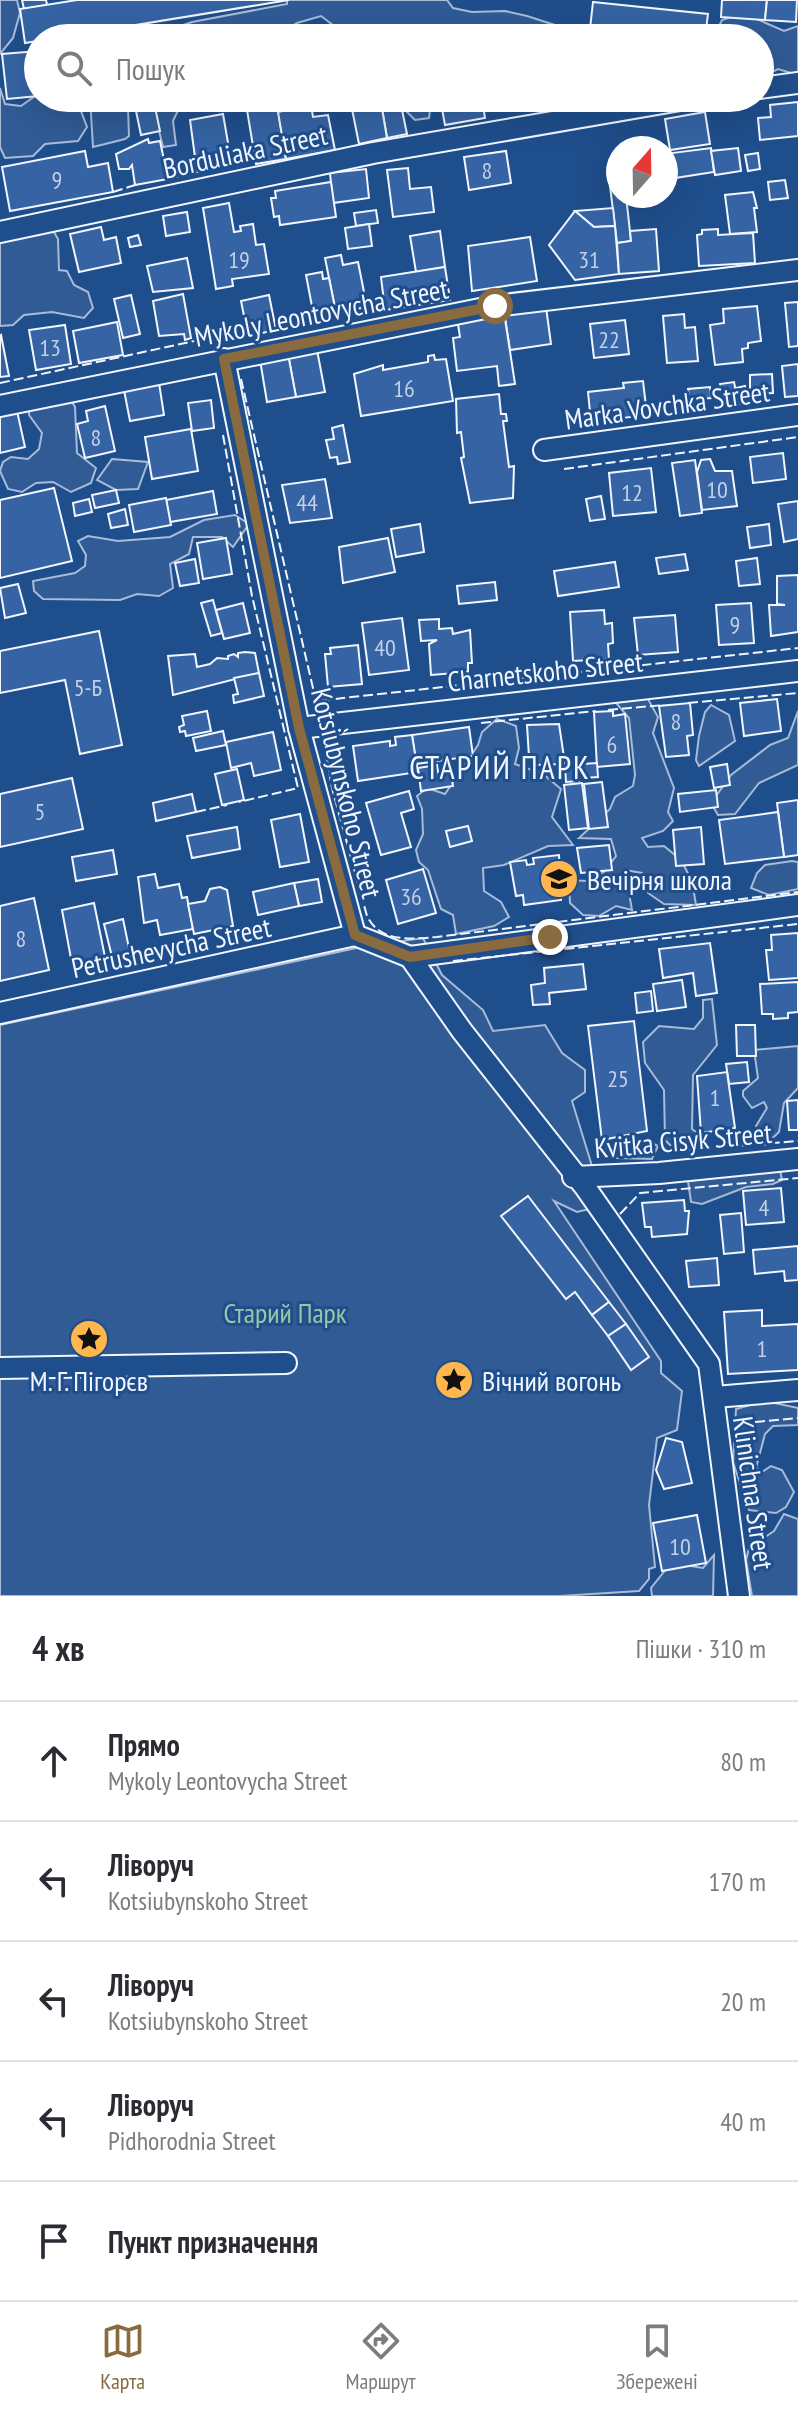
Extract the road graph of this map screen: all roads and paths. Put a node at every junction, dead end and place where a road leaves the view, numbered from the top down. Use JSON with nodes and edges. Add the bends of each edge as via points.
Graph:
{"nodes":[{"id":1,"x":798,"y":83,"type":"edge"},
{"id":2,"x":774,"y":86,"type":"edge"},
{"id":3,"x":611,"y":112,"type":"edge"},
{"id":4,"x":0,"y":232,"type":"edge"},
{"id":5,"x":798,"y":270,"type":"edge"},
{"id":6,"x":224,"y":359,"type":"junction"},
{"id":7,"x":0,"y":406,"type":"edge"},
{"id":8,"x":798,"y":415,"type":"edge"},
{"id":9,"x":544,"y":450,"type":"dead end"},
{"id":10,"x":798,"y":671,"type":"edge"},
{"id":11,"x":299,"y":728,"type":"junction"},
{"id":12,"x":798,"y":905,"type":"edge"},
{"id":13,"x":355,"y":935,"type":"junction"},
{"id":14,"x":410,"y":957,"type":"junction"},
{"id":15,"x":0,"y":1013,"type":"edge"},
{"id":16,"x":798,"y":1159,"type":"edge"},
{"id":17,"x":573,"y":1177,"type":"junction"},
{"id":18,"x":286,"y":1363,"type":"dead end"},
{"id":19,"x":0,"y":1368,"type":"edge"},
{"id":20,"x":798,"y":1390,"type":"edge"},
{"id":21,"x":715,"y":1397,"type":"junction"},
{"id":22,"x":739,"y":1596,"type":"edge"}],
"edges":[{"from":1,"to":2,"type":"street"},
{"from":3,"to":4,"type":"street","name":"Borduliaka Street","via":[[373,153]]},
{"from":5,"to":6,"type":"street","name":"Mykoly Leontovycha Street","via":[[495,306]]},
{"from":6,"to":7,"type":"street","name":"Mykoly Leontovycha Street"},
{"from":6,"to":11,"type":"street","name":"Kotsiubynskoho Street"},
{"from":8,"to":9,"type":"street","name":"Marka Vovchka Street"},
{"from":10,"to":11,"type":"street","name":"Charnetskoho Street"},
{"from":11,"to":13,"type":"street","name":"Kotsiubynskoho Street"},
{"from":12,"to":14,"type":"street"},
{"from":13,"to":14,"type":"street","name":"Kotsiubynskoho Street"},
{"from":13,"to":15,"type":"street","name":"Petrushevycha Street"},
{"from":14,"to":17,"type":"street"},
{"from":16,"to":17,"type":"street","name":"Kvitka Cisyk Street"},
{"from":17,"to":21,"type":"street","via":[[709,1364]]},
{"from":18,"to":19,"type":"street"},
{"from":20,"to":21,"type":"street"},
{"from":21,"to":22,"type":"street","name":"Klinichna Street"}]}
